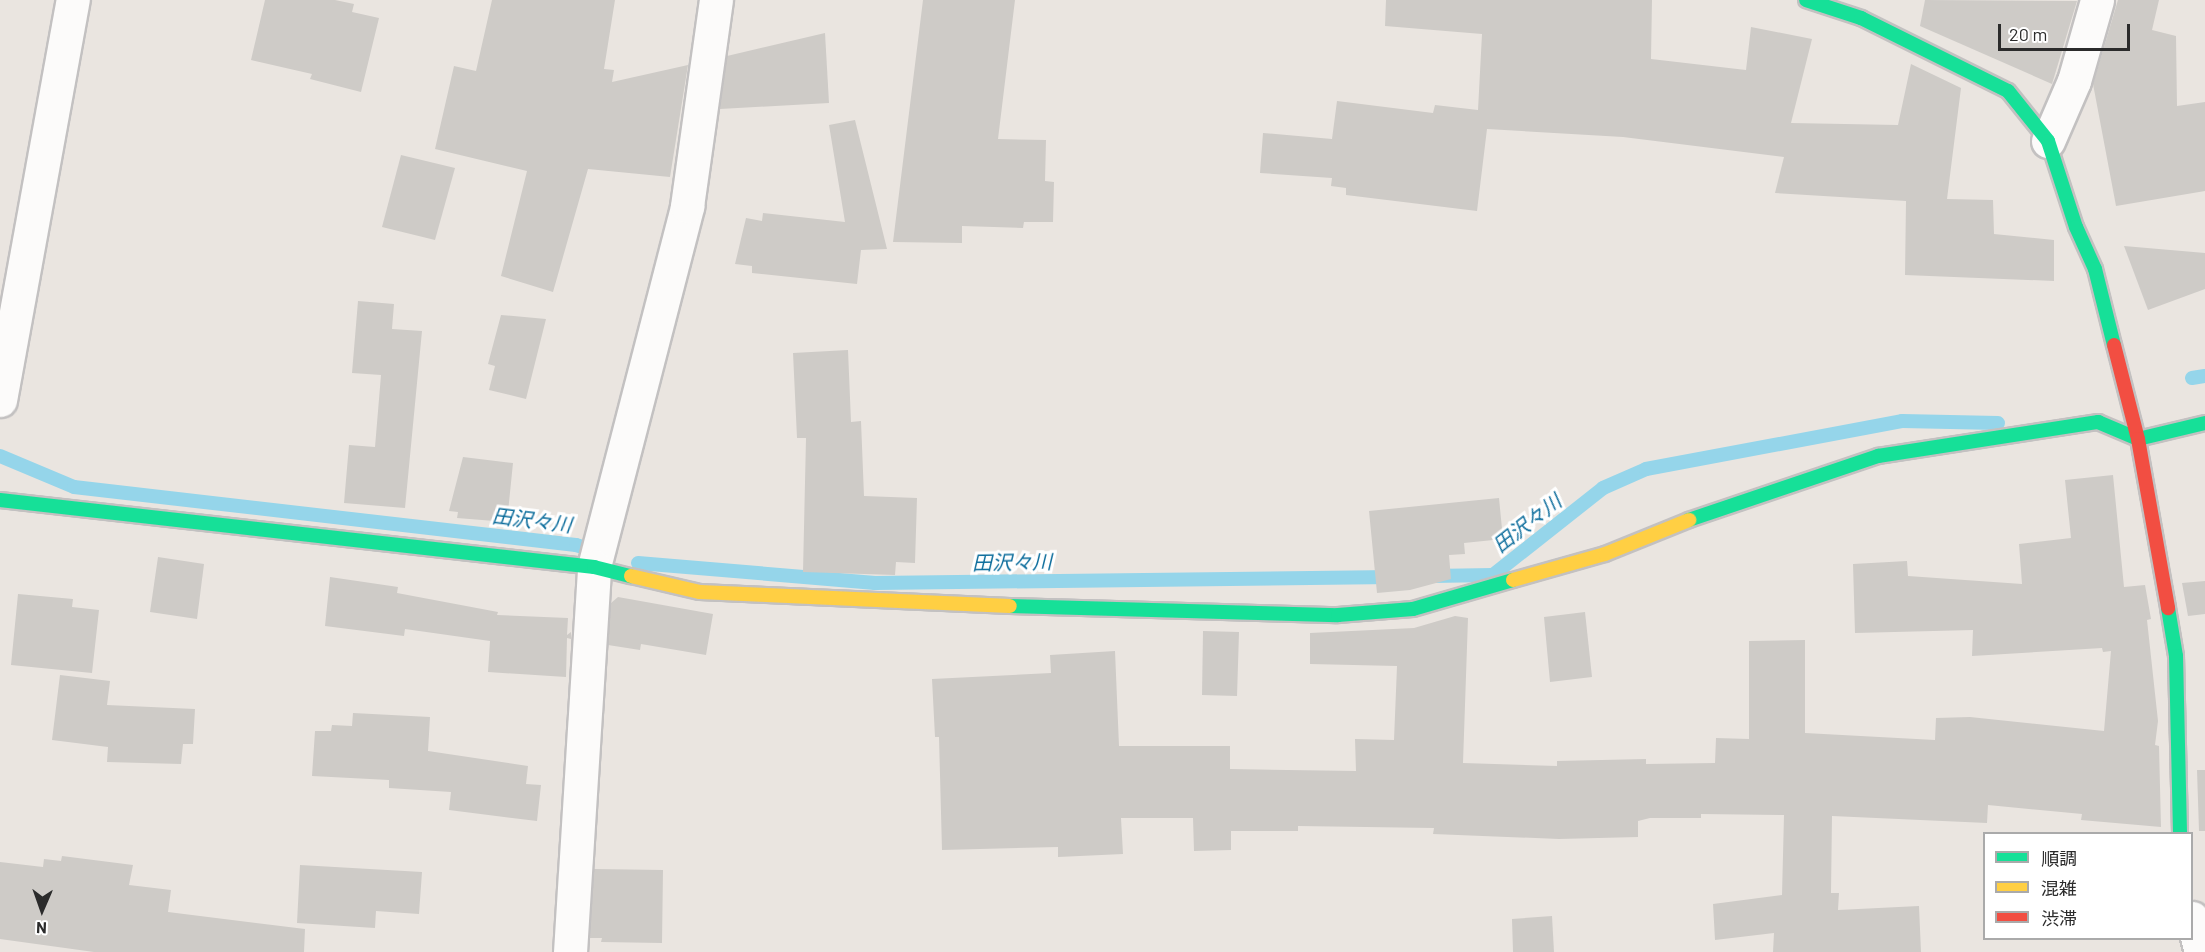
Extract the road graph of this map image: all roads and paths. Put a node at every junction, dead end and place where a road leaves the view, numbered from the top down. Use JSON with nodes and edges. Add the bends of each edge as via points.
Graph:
{"nodes":[{"id":1,"x":73,"y":0,"type":"edge"},
{"id":2,"x":716,"y":0,"type":"edge"},
{"id":3,"x":1806,"y":0,"type":"edge"},
{"id":4,"x":2097,"y":0,"type":"edge"},
{"id":5,"x":2048,"y":141,"type":"junction"},
{"id":6,"x":0,"y":400,"type":"edge"},
{"id":7,"x":2205,"y":423,"type":"edge"},
{"id":8,"x":2138,"y":439,"type":"junction"},
{"id":9,"x":0,"y":500,"type":"edge"},
{"id":10,"x":595,"y":565,"type":"junction"},
{"id":11,"x":2180,"y":832,"type":"edge"},
{"id":12,"x":2193,"y":922,"type":"edge"},
{"id":13,"x":570,"y":952,"type":"edge"},
{"id":14,"x":2201,"y":952,"type":"edge"}],
"edges":[{"from":1,"to":6,"type":"street"},
{"from":2,"to":10,"type":"street","via":[[687,206]]},
{"from":3,"to":5,"type":"street","via":[[1861,18],[2008,91]]},
{"from":4,"to":5,"type":"street","via":[[2074,81]]},
{"from":5,"to":8,"type":"street","via":[[2076,227],[2095,269]]},
{"from":7,"to":8,"type":"street"},
{"from":8,"to":10,"type":"street","via":[[2098,422],[1878,456],[1727,505],[1605,554],[1413,609],[1338,615],[1115,611],[700,592]]},
{"from":8,"to":11,"type":"street","via":[[2176,656]]},
{"from":9,"to":10,"type":"street"},
{"from":10,"to":13,"type":"street"},
{"from":12,"to":14,"type":"street"}]}
